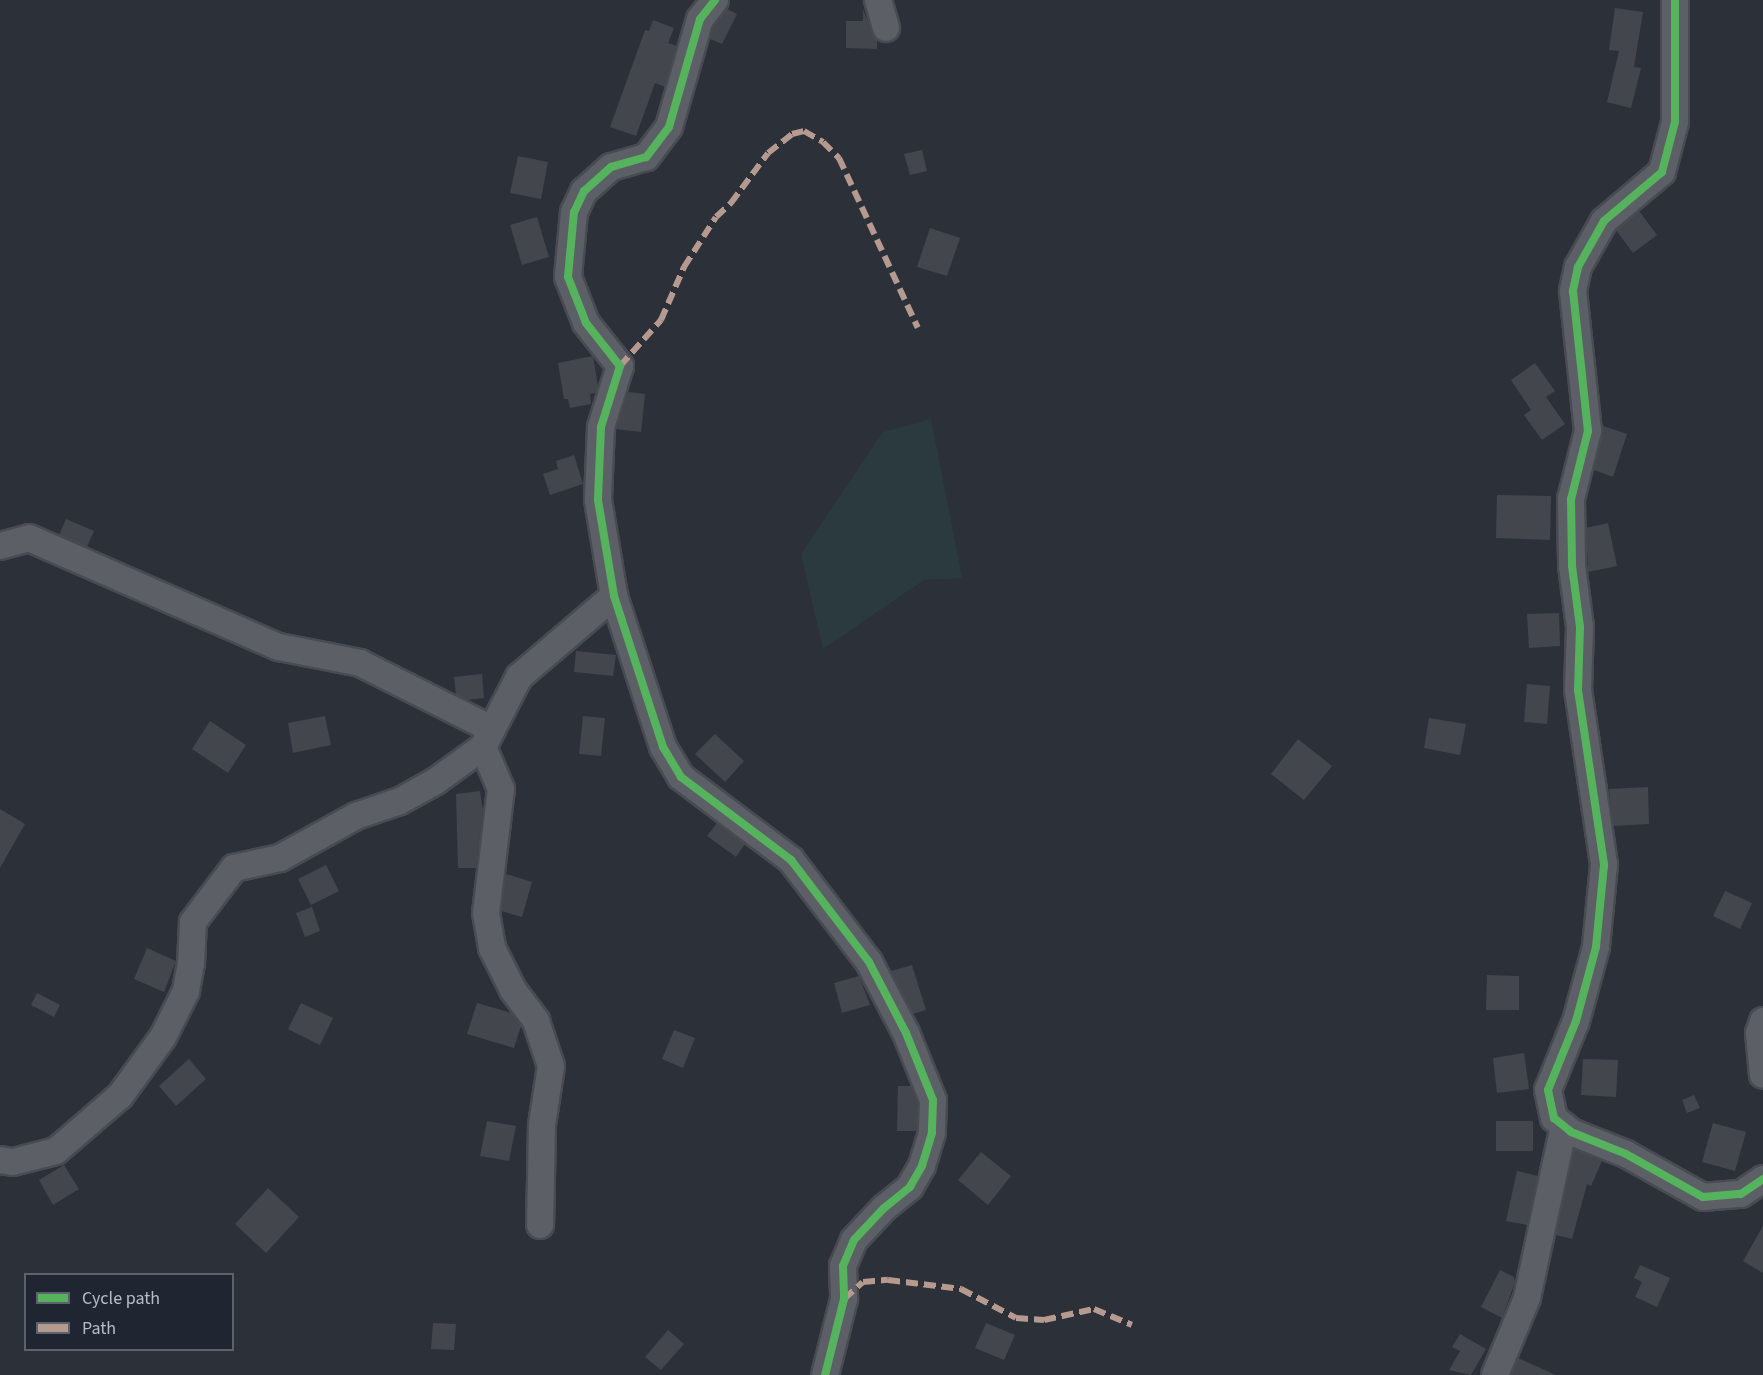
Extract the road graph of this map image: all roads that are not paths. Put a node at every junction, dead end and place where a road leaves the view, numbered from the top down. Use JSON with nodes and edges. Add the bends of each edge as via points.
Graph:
{"nodes":[{"id":1,"x":715,"y":0,"type":"edge"},
{"id":2,"x":878,"y":0,"type":"edge"},
{"id":3,"x":1675,"y":0,"type":"edge"},
{"id":4,"x":886,"y":28,"type":"dead end"},
{"id":5,"x":0,"y":546,"type":"edge"},
{"id":6,"x":614,"y":596,"type":"junction"},
{"id":7,"x":488,"y":738,"type":"junction"},
{"id":8,"x":1763,"y":1021,"type":"edge"},
{"id":9,"x":1763,"y":1075,"type":"edge"},
{"id":10,"x":1564,"y":1126,"type":"junction"},
{"id":11,"x":0,"y":1160,"type":"edge"},
{"id":12,"x":1763,"y":1179,"type":"edge"},
{"id":13,"x":540,"y":1225,"type":"dead end"},
{"id":14,"x":825,"y":1375,"type":"edge"},
{"id":15,"x":1495,"y":1375,"type":"edge"}],
"edges":[{"from":1,"to":6,"type":"street","via":[[700,19],[669,128],[646,157],[611,167],[584,191],[574,212],[568,276],[586,323],[620,366],[601,427],[598,454],[598,500]]},
{"from":2,"to":4,"type":"street"},
{"from":3,"to":10,"type":"street","via":[[1675,122],[1662,172],[1604,221],[1578,267],[1573,291],[1588,431],[1571,499],[1572,566],[1580,627],[1578,690],[1604,865],[1596,947],[1576,1021],[1548,1090],[1554,1118]]},
{"from":5,"to":7,"type":"street","via":[[29,538],[279,648],[360,663]]},
{"from":6,"to":7,"type":"street","via":[[519,677]]},
{"from":6,"to":14,"type":"street","via":[[663,747],[681,777],[791,860],[869,962],[906,1033],[933,1100],[932,1133],[922,1167],[910,1187],[855,1240],[843,1266],[844,1299]]},
{"from":7,"to":11,"type":"street","via":[[436,781],[400,801],[356,816],[310,845],[280,858],[234,868],[193,922],[192,964],[186,991],[163,1037],[120,1096],[56,1151],[13,1162]]},
{"from":7,"to":13,"type":"street","via":[[501,789],[486,913],[492,948],[513,990],[536,1021],[551,1066],[542,1125]]},
{"from":8,"to":9,"type":"street","via":[[1759,1033]]},
{"from":10,"to":12,"type":"street","via":[[1626,1154],[1703,1197],[1741,1194]]},
{"from":10,"to":15,"type":"street","via":[[1527,1298]]}]}
